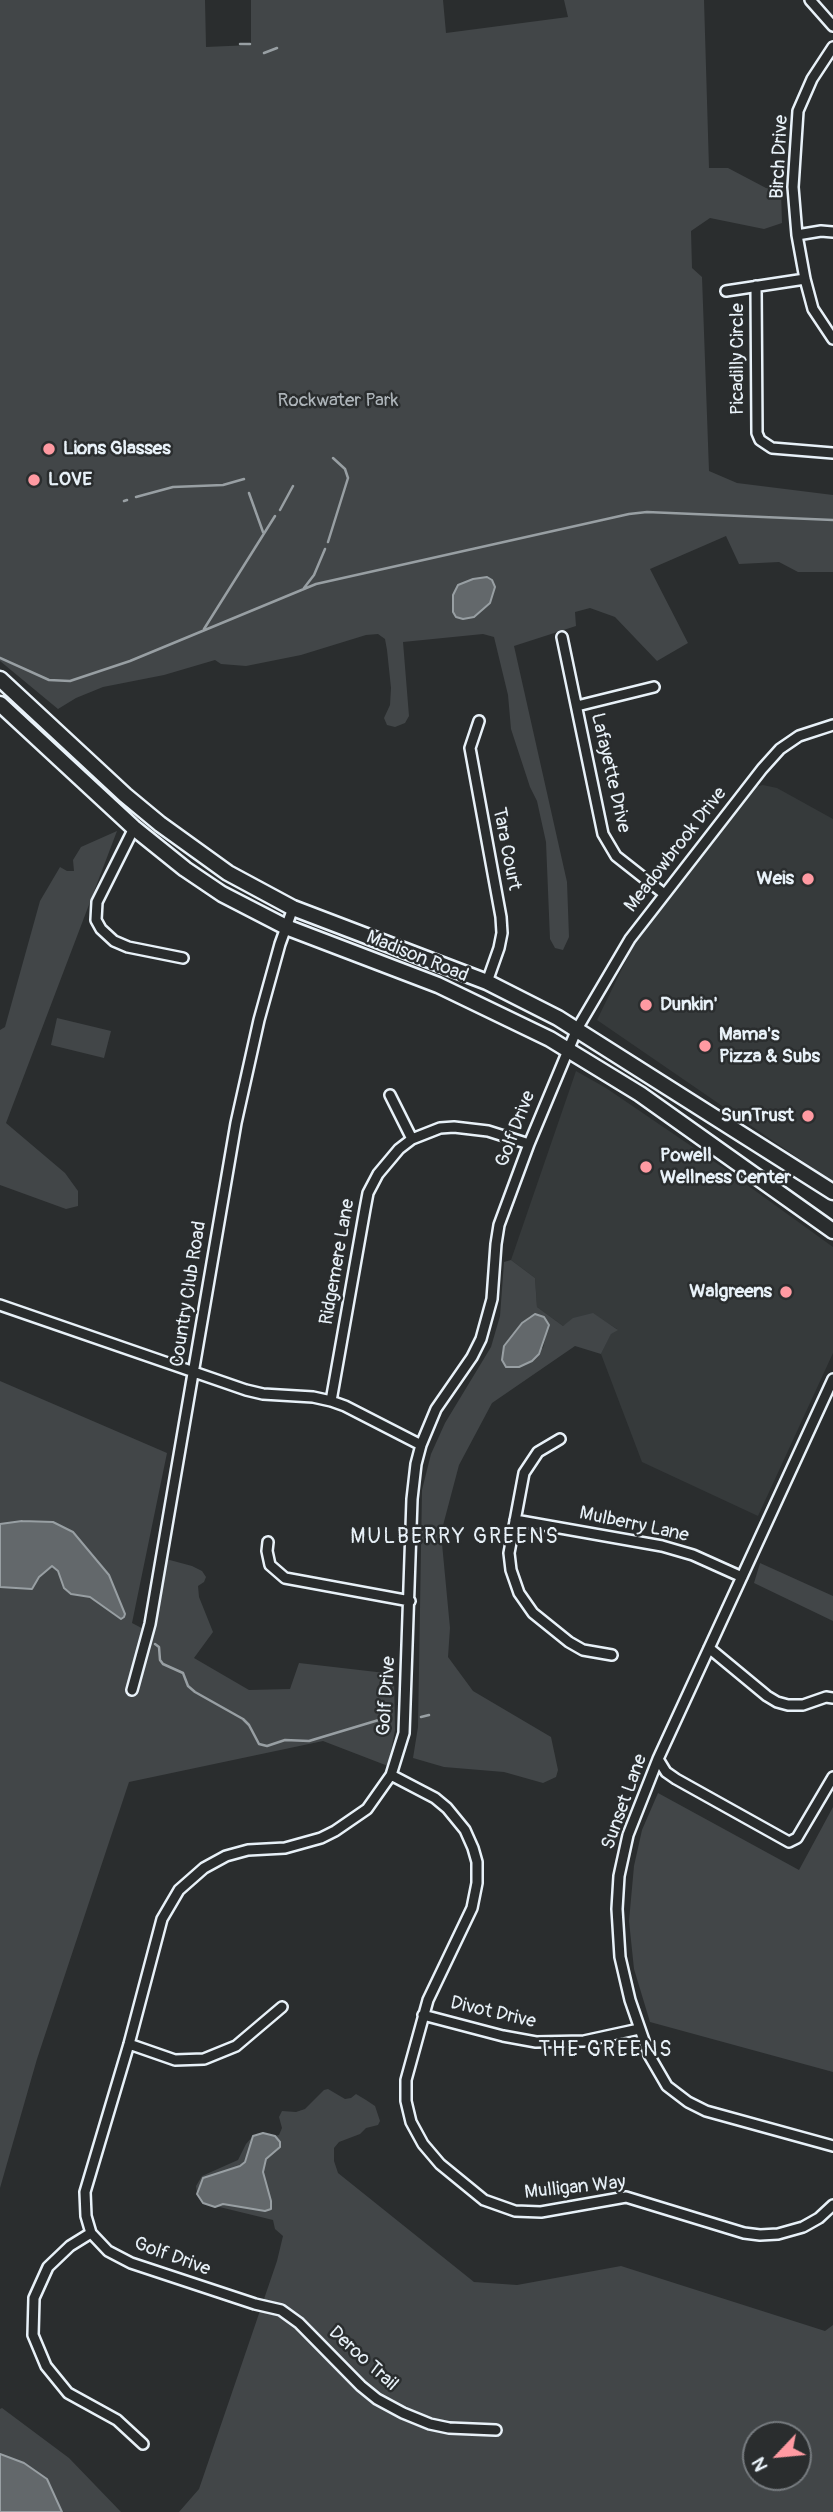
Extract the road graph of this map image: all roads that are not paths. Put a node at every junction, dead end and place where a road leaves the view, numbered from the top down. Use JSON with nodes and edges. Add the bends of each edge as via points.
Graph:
{"nodes":[{"id":1,"x":810,"y":0,"type":"edge"},
{"id":2,"x":833,"y":26,"type":"edge"},
{"id":3,"x":833,"y":47,"type":"edge"},
{"id":4,"x":833,"y":232,"type":"edge"},
{"id":5,"x":797,"y":235,"type":"junction"},
{"id":6,"x":805,"y":279,"type":"junction"},
{"id":7,"x":756,"y":286,"type":"junction"},
{"id":8,"x":726,"y":291,"type":"dead end"},
{"id":9,"x":833,"y":339,"type":"edge"},
{"id":10,"x":833,"y":453,"type":"edge"},
{"id":11,"x":562,"y":637,"type":"dead end"},
{"id":12,"x":0,"y":679,"type":"edge"},
{"id":13,"x":654,"y":687,"type":"dead end"},
{"id":14,"x":0,"y":704,"type":"edge"},
{"id":15,"x":577,"y":706,"type":"junction"},
{"id":16,"x":478,"y":722,"type":"dead end"},
{"id":17,"x":833,"y":725,"type":"edge"},
{"id":18,"x":134,"y":828,"type":"junction"},
{"id":19,"x":663,"y":893,"type":"junction"},
{"id":20,"x":293,"y":908,"type":"junction"},
{"id":21,"x":286,"y":927,"type":"junction"},
{"id":22,"x":183,"y":958,"type":"dead end"},
{"id":23,"x":487,"y":982,"type":"junction"},
{"id":24,"x":577,"y":1029,"type":"junction"},
{"id":25,"x":568,"y":1048,"type":"junction"},
{"id":26,"x":390,"y":1095,"type":"dead end"},
{"id":27,"x":412,"y":1139,"type":"junction"},
{"id":28,"x":529,"y":1144,"type":"junction"},
{"id":29,"x":833,"y":1192,"type":"edge"},
{"id":30,"x":833,"y":1231,"type":"edge"},
{"id":31,"x":0,"y":1305,"type":"edge"},
{"id":32,"x":194,"y":1371,"type":"junction"},
{"id":33,"x":833,"y":1379,"type":"edge"},
{"id":34,"x":331,"y":1401,"type":"junction"},
{"id":35,"x":560,"y":1439,"type":"dead end"},
{"id":36,"x":421,"y":1445,"type":"junction"},
{"id":37,"x":516,"y":1520,"type":"junction"},
{"id":38,"x":268,"y":1542,"type":"dead end"},
{"id":39,"x":742,"y":1577,"type":"junction"},
{"id":40,"x":410,"y":1601,"type":"junction"},
{"id":41,"x":709,"y":1648,"type":"junction"},
{"id":42,"x":612,"y":1655,"type":"dead end"},
{"id":43,"x":132,"y":1690,"type":"dead end"},
{"id":44,"x":833,"y":1698,"type":"edge"},
{"id":45,"x":658,"y":1759,"type":"junction"},
{"id":46,"x":391,"y":1775,"type":"junction"},
{"id":47,"x":833,"y":1777,"type":"edge"},
{"id":48,"x":282,"y":2007,"type":"dead end"},
{"id":49,"x":423,"y":2015,"type":"junction"},
{"id":50,"x":639,"y":2029,"type":"junction"},
{"id":51,"x":129,"y":2044,"type":"junction"},
{"id":52,"x":833,"y":2146,"type":"edge"},
{"id":53,"x":833,"y":2205,"type":"edge"},
{"id":54,"x":91,"y":2233,"type":"junction"},
{"id":55,"x":255,"y":2304,"type":"joint"},
{"id":56,"x":496,"y":2430,"type":"dead end"},
{"id":57,"x":143,"y":2444,"type":"dead end"}],
"edges":[{"from":1,"to":2,"type":"street"},
{"from":3,"to":5,"type":"street","name":"Birch Drive","via":[[798,111],[793,187]]},
{"from":4,"to":5,"type":"street"},
{"from":5,"to":6,"type":"street","name":"Birch Drive"},
{"from":6,"to":7,"type":"street"},
{"from":6,"to":9,"type":"street","name":"Birch Drive","via":[[813,309]]},
{"from":7,"to":8,"type":"street"},
{"from":7,"to":10,"type":"street","name":"Picadilly Circle","via":[[760,440],[772,448]]},
{"from":11,"to":15,"type":"street","name":"Lafayette Drive"},
{"from":12,"to":20,"type":"main road","name":"Madison Road","via":[[160,824],[228,873]]},
{"from":13,"to":15,"type":"street"},
{"from":14,"to":18,"type":"main road","name":"Madison Road"},
{"from":15,"to":19,"type":"street","name":"Lafayette Drive","via":[[608,845]]},
{"from":16,"to":23,"type":"street","name":"Tara Court","via":[[470,748],[502,933]]},
{"from":17,"to":19,"type":"street","name":"Meadowbrook Drive","via":[[799,736],[780,749]]},
{"from":18,"to":21,"type":"main road","name":"Madison Road","via":[[222,894]]},
{"from":18,"to":22,"type":"street","via":[[97,902],[96,920],[114,942]]},
{"from":19,"to":24,"type":"street","name":"Meadowbrook Drive"},
{"from":20,"to":21,"type":"street","name":"Country Club Road"},
{"from":20,"to":23,"type":"main road","name":"Madison Road"},
{"from":21,"to":25,"type":"main road","name":"Madison Road","via":[[438,985]]},
{"from":21,"to":32,"type":"street","name":"Country Club Road","via":[[236,1124]]},
{"from":23,"to":24,"type":"main road","name":"Madison Road"},
{"from":24,"to":25,"type":"street","name":"Golf Drive"},
{"from":24,"to":29,"type":"main road","name":"Madison Road"},
{"from":25,"to":28,"type":"street","name":"Golf Drive"},
{"from":25,"to":30,"type":"main road","name":"Madison Road"},
{"from":26,"to":27,"type":"street"},
{"from":27,"to":28,"type":"street","name":"Ridgemere Lane","via":[[454,1127],[488,1131]]},
{"from":27,"to":34,"type":"street","name":"Ridgemere Lane","via":[[378,1174],[368,1193]]},
{"from":28,"to":36,"type":"street","name":"Golf Drive","via":[[499,1225],[492,1299],[481,1339],[436,1409]]},
{"from":31,"to":32,"type":"street"},
{"from":32,"to":34,"type":"street","via":[[263,1394]]},
{"from":32,"to":43,"type":"street","name":"Country Club Road","via":[[150,1624]]},
{"from":33,"to":39,"type":"street","name":"Sunset Lane"},
{"from":34,"to":36,"type":"street"},
{"from":35,"to":37,"type":"street","via":[[549,1444],[524,1473]]},
{"from":36,"to":40,"type":"street","name":"Golf Drive","via":[[412,1499]]},
{"from":37,"to":39,"type":"street","name":"Mulberry Lane","via":[[662,1546]]},
{"from":37,"to":42,"type":"street","via":[[509,1553],[524,1603],[569,1642],[583,1650]]},
{"from":38,"to":40,"type":"street","via":[[270,1565],[285,1578]]},
{"from":39,"to":41,"type":"street","name":"Sunset Lane"},
{"from":40,"to":46,"type":"street","name":"Golf Drive","via":[[404,1734]]},
{"from":41,"to":44,"type":"street","via":[[777,1702],[806,1705]]},
{"from":41,"to":45,"type":"street","name":"Sunset Lane"},
{"from":45,"to":47,"type":"street","via":[[676,1779],[789,1842],[797,1838]]},
{"from":45,"to":50,"type":"street","name":"Sunset Lane","via":[[628,1835],[619,1875],[620,1957]]},
{"from":46,"to":49,"type":"street","name":"Mulligan Way","via":[[447,1808],[465,1830],[477,1862],[469,1919]]},
{"from":46,"to":51,"type":"street","name":"Golf Drive","via":[[367,1809],[335,1831],[285,1848],[226,1856],[179,1890],[162,1919]]},
{"from":48,"to":51,"type":"street","via":[[236,2046],[204,2059],[175,2060]]},
{"from":49,"to":50,"type":"street","name":"Divot Drive","via":[[536,2042],[584,2041]]},
{"from":49,"to":53,"type":"street","name":"Mulligan Way","via":[[406,2080],[411,2122],[440,2164],[491,2204],[533,2212],[626,2197],[760,2235],[803,2227]]},
{"from":50,"to":52,"type":"street","name":"Sunset Lane","via":[[662,2080],[688,2102],[721,2116]]},
{"from":51,"to":54,"type":"street","name":"Golf Drive","via":[[85,2193]]},
{"from":54,"to":55,"type":"street","name":"Golf Drive","via":[[108,2251],[131,2263]]},
{"from":54,"to":57,"type":"street","via":[[48,2267],[34,2298],[33,2335],[46,2366],[68,2393],[117,2420]]},
{"from":55,"to":56,"type":"street","name":"Deroo Trail","via":[[290,2315],[390,2407],[430,2424]]}]}
